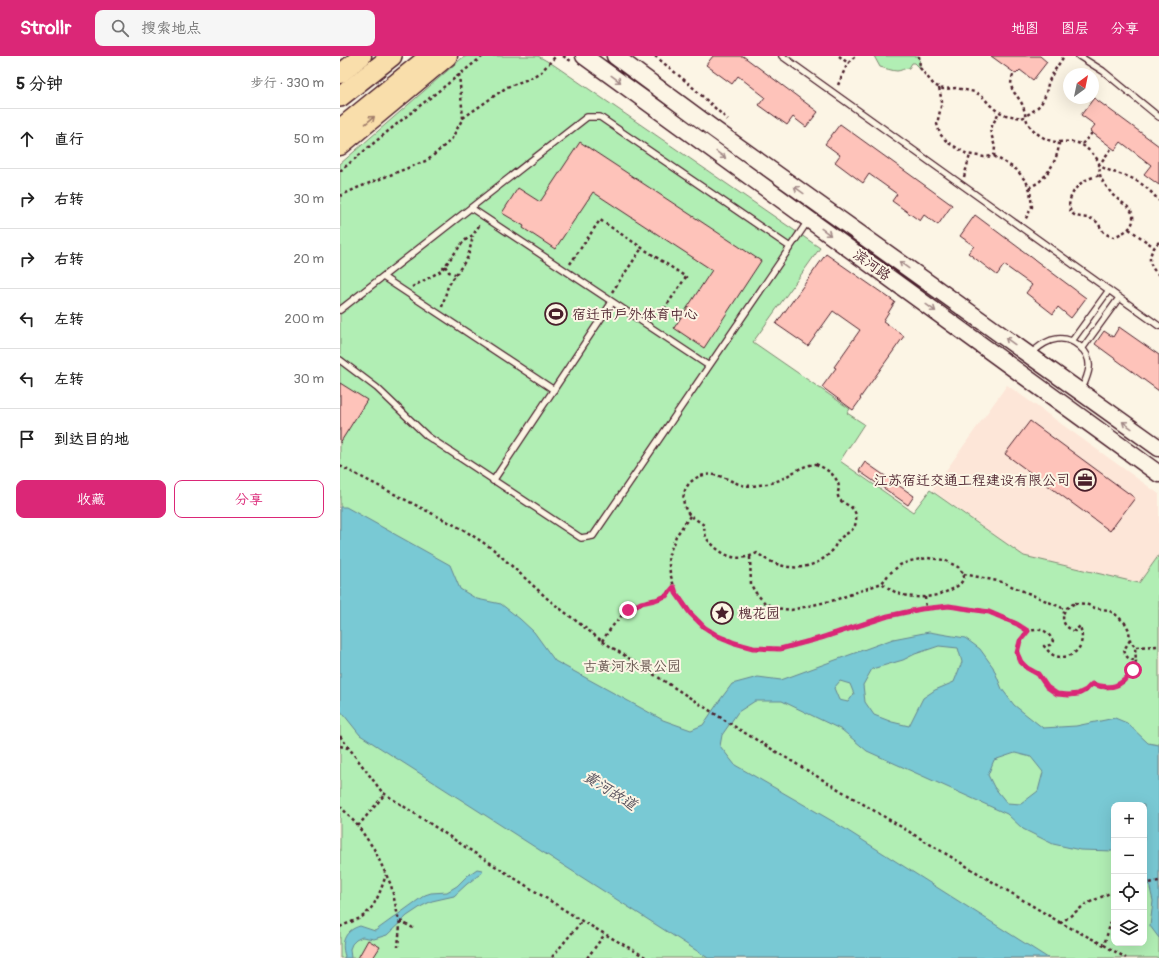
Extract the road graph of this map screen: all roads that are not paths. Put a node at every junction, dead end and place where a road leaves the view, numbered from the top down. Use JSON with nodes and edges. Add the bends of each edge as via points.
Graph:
{"nodes":[{"id":1,"x":362,"y":56,"type":"edge"},
{"id":2,"x":377,"y":56,"type":"edge"},
{"id":3,"x":392,"y":56,"type":"edge"},
{"id":4,"x":430,"y":56,"type":"edge"},
{"id":5,"x":448,"y":56,"type":"edge"},
{"id":6,"x":584,"y":56,"type":"edge"},
{"id":7,"x":615,"y":56,"type":"edge"},
{"id":8,"x":627,"y":56,"type":"edge"},
{"id":9,"x":782,"y":56,"type":"edge"},
{"id":10,"x":1079,"y":56,"type":"edge"},
{"id":11,"x":340,"y":74,"type":"edge"},
{"id":12,"x":340,"y":92,"type":"edge"},
{"id":13,"x":340,"y":97,"type":"edge"},
{"id":14,"x":1159,"y":117,"type":"edge"},
{"id":15,"x":340,"y":129,"type":"edge"},
{"id":16,"x":340,"y":146,"type":"edge"},
{"id":17,"x":751,"y":156,"type":"junction"},
{"id":18,"x":471,"y":208,"type":"junction"},
{"id":19,"x":809,"y":219,"type":"junction"},
{"id":20,"x":790,"y":247,"type":"junction"},
{"id":21,"x":383,"y":277,"type":"junction"},
{"id":22,"x":1109,"y":290,"type":"junction"},
{"id":23,"x":1119,"y":298,"type":"junction"},
{"id":24,"x":610,"y":300,"type":"junction"},
{"id":25,"x":340,"y":310,"type":"edge"},
{"id":26,"x":1159,"y":326,"type":"edge"},
{"id":27,"x":1072,"y":341,"type":"junction"},
{"id":28,"x":1082,"y":349,"type":"junction"},
{"id":29,"x":1029,"y":354,"type":"junction"},
{"id":30,"x":340,"y":360,"type":"edge"},
{"id":31,"x":709,"y":366,"type":"junction"},
{"id":32,"x":554,"y":390,"type":"junction"},
{"id":33,"x":1081,"y":391,"type":"junction"},
{"id":34,"x":1159,"y":448,"type":"edge"},
{"id":35,"x":1159,"y":474,"type":"edge"},
{"id":36,"x":493,"y":481,"type":"junction"}],
"edges":[{"from":1,"to":11,"type":"main road"},
{"from":2,"to":12,"type":"highway"},
{"from":3,"to":13,"type":"highway"},
{"from":4,"to":15,"type":"highway"},
{"from":16,"to":5,"type":"main road","one_way":true},
{"from":6,"to":19,"type":"main road","name":"滨河路","one_way":true},
{"from":7,"to":17,"type":"main road","name":"滨河路"},
{"from":8,"to":17,"type":"main road"},
{"from":9,"to":22,"type":"lane"},
{"from":10,"to":14,"type":"lane","via":[[1103,71]]},
{"from":29,"to":17,"type":"main road","name":"滨河路","one_way":true},
{"from":18,"to":20,"type":"lane","via":[[587,117],[600,117]]},
{"from":18,"to":21,"type":"lane"},
{"from":18,"to":24,"type":"lane"},
{"from":19,"to":20,"type":"lane"},
{"from":19,"to":35,"type":"main road","name":"滨河路","one_way":true},
{"from":20,"to":31,"type":"lane"},
{"from":21,"to":25,"type":"lane"},
{"from":21,"to":32,"type":"lane"},
{"from":22,"to":23,"type":"lane"},
{"from":22,"to":27,"type":"lane"},
{"from":23,"to":26,"type":"lane"},
{"from":23,"to":28,"type":"lane"},
{"from":24,"to":31,"type":"lane"},
{"from":24,"to":32,"type":"lane"},
{"from":27,"to":28,"type":"lane"},
{"from":27,"to":29,"type":"lane","via":[[1048,341]]},
{"from":28,"to":33,"type":"lane","via":[[1088,357],[1089,367]]},
{"from":29,"to":33,"type":"main road","name":"滨河路"},
{"from":30,"to":36,"type":"lane","via":[[377,388],[427,436]]},
{"from":31,"to":36,"type":"lane","via":[[593,536],[580,538]]},
{"from":32,"to":36,"type":"lane"},
{"from":34,"to":33,"type":"main road","name":"滨河路","one_way":true}]}
